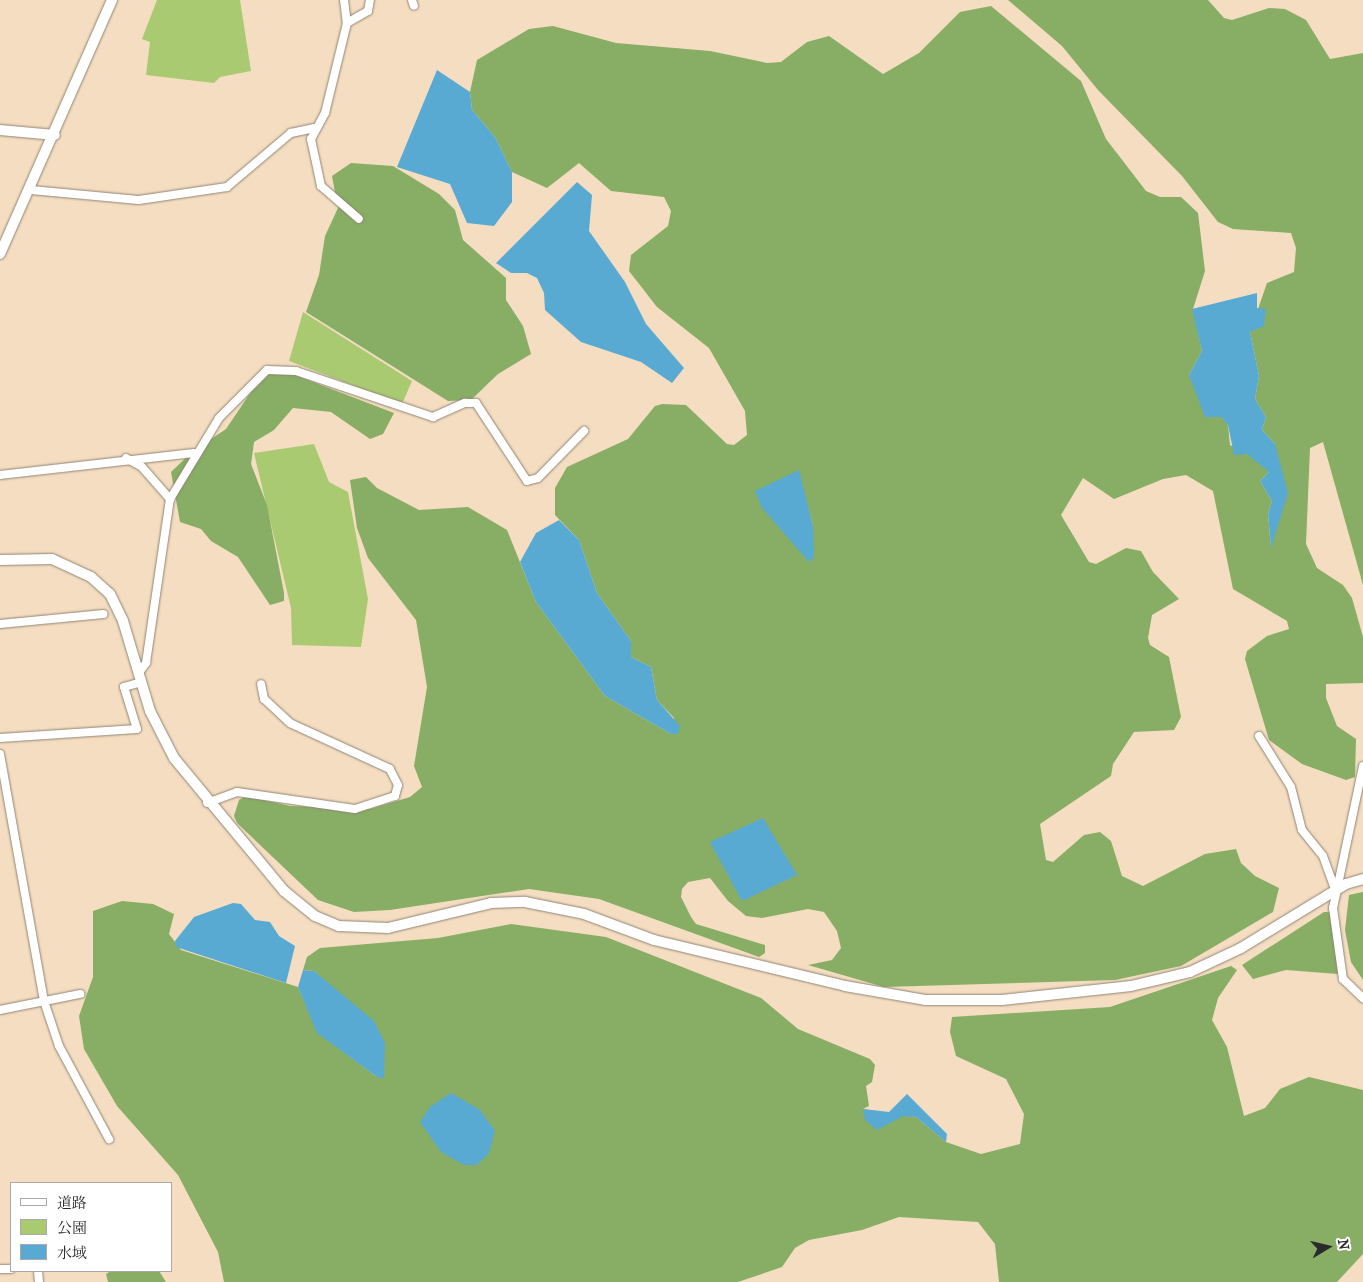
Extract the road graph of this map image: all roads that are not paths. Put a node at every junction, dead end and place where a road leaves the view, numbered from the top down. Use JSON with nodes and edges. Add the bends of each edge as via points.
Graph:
{"nodes":[{"id":1,"x":112,"y":0,"type":"edge"},
{"id":2,"x":344,"y":0,"type":"edge"},
{"id":3,"x":370,"y":0,"type":"edge"},
{"id":4,"x":347,"y":23,"type":"junction"},
{"id":5,"x":314,"y":128,"type":"junction"},
{"id":6,"x":0,"y":130,"type":"edge"},
{"id":7,"x":55,"y":135,"type":"junction"},
{"id":8,"x":31,"y":190,"type":"junction"},
{"id":9,"x":359,"y":218,"type":"dead end"},
{"id":10,"x":0,"y":254,"type":"edge"},
{"id":11,"x":584,"y":431,"type":"dead end"},
{"id":12,"x":194,"y":453,"type":"junction"},
{"id":13,"x":126,"y":458,"type":"junction"},
{"id":14,"x":0,"y":475,"type":"edge"},
{"id":15,"x":170,"y":499,"type":"junction"},
{"id":16,"x":0,"y":560,"type":"edge"},
{"id":17,"x":104,"y":614,"type":"dead end"},
{"id":18,"x":0,"y":624,"type":"edge"},
{"id":19,"x":139,"y":678,"type":"junction"},
{"id":20,"x":261,"y":684,"type":"dead end"},
{"id":21,"x":1259,"y":736,"type":"dead end"},
{"id":22,"x":0,"y":738,"type":"edge"},
{"id":23,"x":0,"y":754,"type":"edge"},
{"id":24,"x":1363,"y":766,"type":"edge"},
{"id":25,"x":206,"y":803,"type":"junction"},
{"id":26,"x":1363,"y":879,"type":"edge"},
{"id":27,"x":1335,"y":890,"type":"junction"},
{"id":28,"x":80,"y":994,"type":"dead end"},
{"id":29,"x":1363,"y":998,"type":"edge"},
{"id":30,"x":44,"y":1001,"type":"junction"},
{"id":31,"x":0,"y":1010,"type":"edge"},
{"id":32,"x":109,"y":1139,"type":"dead end"}],
"edges":[{"from":1,"to":7,"type":"street"},
{"from":2,"to":4,"type":"street"},
{"from":3,"to":4,"type":"street","via":[[368,11]]},
{"from":4,"to":5,"type":"street","via":[[326,113]]},
{"from":5,"to":8,"type":"street","via":[[291,132],[227,187],[139,200]]},
{"from":5,"to":9,"type":"street","via":[[311,139],[321,186]]},
{"from":6,"to":7,"type":"street"},
{"from":7,"to":8,"type":"street"},
{"from":8,"to":10,"type":"street"},
{"from":11,"to":12,"type":"street","via":[[538,478],[526,481],[476,403],[465,403],[433,417],[279,369],[267,370],[244,389]]},
{"from":12,"to":13,"type":"street"},
{"from":12,"to":15,"type":"street"},
{"from":13,"to":14,"type":"street"},
{"from":13,"to":15,"type":"street","via":[[142,468]]},
{"from":15,"to":19,"type":"street","via":[[146,663]]},
{"from":16,"to":19,"type":"street","via":[[52,559],[91,576],[110,594],[123,620]]},
{"from":17,"to":18,"type":"street"},
{"from":19,"to":22,"type":"street","via":[[124,687],[137,728]]},
{"from":19,"to":25,"type":"street","via":[[174,758]]},
{"from":20,"to":25,"type":"street","via":[[264,699],[290,723],[390,769],[398,785],[395,796],[355,809],[237,792]]},
{"from":21,"to":27,"type":"street","via":[[1291,787],[1302,830],[1324,856]]},
{"from":23,"to":30,"type":"street"},
{"from":24,"to":27,"type":"street"},
{"from":25,"to":27,"type":"street","via":[[299,906],[339,926],[388,928],[491,903],[543,904],[669,944],[846,986],[926,1000],[1002,1000],[1131,986],[1171,977],[1224,957]]},
{"from":26,"to":27,"type":"street"},
{"from":27,"to":29,"type":"street","via":[[1333,908],[1343,979]]},
{"from":28,"to":30,"type":"street"},
{"from":30,"to":31,"type":"street"},
{"from":30,"to":32,"type":"street","via":[[59,1046]]}]}
